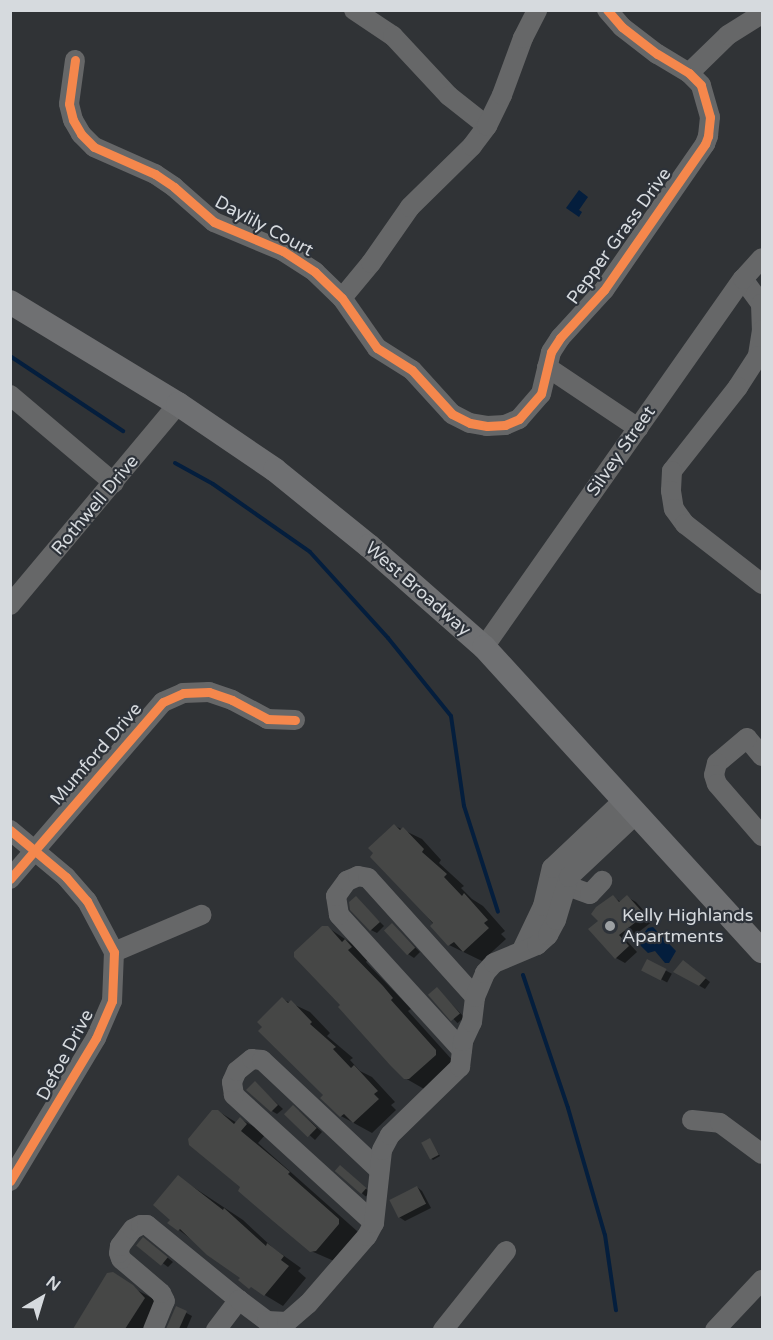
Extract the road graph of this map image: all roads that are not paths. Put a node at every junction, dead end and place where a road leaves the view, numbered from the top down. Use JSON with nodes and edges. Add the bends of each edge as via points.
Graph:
{"nodes":[{"id":1,"x":354,"y":10,"type":"edge"},
{"id":2,"x":537,"y":10,"type":"edge"},
{"id":3,"x":607,"y":10,"type":"edge"},
{"id":4,"x":762,"y":14,"type":"edge"},
{"id":5,"x":75,"y":60,"type":"dead end"},
{"id":6,"x":689,"y":73,"type":"junction"},
{"id":7,"x":487,"y":126,"type":"junction"},
{"id":8,"x":762,"y":258,"type":"edge"},
{"id":9,"x":743,"y":279,"type":"junction"},
{"id":10,"x":342,"y":298,"type":"junction"},
{"id":11,"x":10,"y":302,"type":"edge"},
{"id":12,"x":762,"y":313,"type":"edge"},
{"id":13,"x":547,"y":367,"type":"junction"},
{"id":14,"x":10,"y":395,"type":"edge"},
{"id":15,"x":178,"y":404,"type":"junction"},
{"id":16,"x":505,"y":425,"type":"joint"},
{"id":17,"x":638,"y":428,"type":"junction"},
{"id":18,"x":114,"y":483,"type":"junction"},
{"id":19,"x":762,"y":584,"type":"edge"},
{"id":20,"x":10,"y":605,"type":"edge"},
{"id":21,"x":484,"y":647,"type":"junction"},
{"id":22,"x":295,"y":720,"type":"dead end"},
{"id":23,"x":762,"y":756,"type":"edge"},
{"id":24,"x":630,"y":807,"type":"junction"},
{"id":25,"x":10,"y":830,"type":"edge"},
{"id":26,"x":762,"y":836,"type":"edge"},
{"id":27,"x":34,"y":850,"type":"junction"},
{"id":28,"x":10,"y":879,"type":"edge"},
{"id":29,"x":602,"y":881,"type":"dead end"},
{"id":30,"x":557,"y":882,"type":"junction"},
{"id":31,"x":201,"y":915,"type":"dead end"},
{"id":32,"x":762,"y":951,"type":"edge"},
{"id":33,"x":114,"y":952,"type":"junction"},
{"id":34,"x":475,"y":997,"type":"junction"},
{"id":35,"x":462,"y":1050,"type":"junction"},
{"id":36,"x":692,"y":1119,"type":"dead end"},
{"id":37,"x":762,"y":1154,"type":"edge"},
{"id":38,"x":379,"y":1170,"type":"junction"},
{"id":39,"x":10,"y":1181,"type":"edge"},
{"id":40,"x":374,"y":1223,"type":"junction"},
{"id":41,"x":506,"y":1251,"type":"dead end"},
{"id":42,"x":762,"y":1280,"type":"edge"},
{"id":43,"x":239,"y":1300,"type":"junction"},
{"id":44,"x":153,"y":1329,"type":"edge"},
{"id":45,"x":216,"y":1329,"type":"edge"},
{"id":46,"x":443,"y":1329,"type":"edge"},
{"id":47,"x":715,"y":1329,"type":"edge"}],
"edges":[{"from":1,"to":7,"type":"street","via":[[393,36],[449,96]]},
{"from":2,"to":7,"type":"street"},
{"from":3,"to":6,"type":"street","via":[[657,54]]},
{"from":4,"to":6,"type":"street","via":[[728,35]]},
{"from":5,"to":10,"type":"street","name":"Daylily Court","via":[[69,104],[81,134],[94,147],[155,174],[214,222],[283,251],[315,272]]},
{"from":6,"to":13,"type":"street","name":"Pepper Grass Drive","via":[[701,85],[710,117],[705,144],[604,290],[560,338]]},
{"from":7,"to":10,"type":"street","via":[[410,207]]},
{"from":8,"to":9,"type":"street","name":"Silvey Street"},
{"from":9,"to":12,"type":"street","via":[[761,304]]},
{"from":9,"to":17,"type":"street","name":"Silvey Street"},
{"from":10,"to":16,"type":"street","name":"Daylily Court","via":[[377,348],[412,370],[452,414],[470,423]]},
{"from":11,"to":15,"type":"main road","name":"West Broadway"},
{"from":12,"to":19,"type":"street","via":[[758,356],[672,471],[671,491],[674,509],[685,524]]},
{"from":13,"to":16,"type":"street","name":"Pepper Grass Drive","via":[[541,394],[519,419]]},
{"from":13,"to":17,"type":"street"},
{"from":14,"to":18,"type":"street"},
{"from":15,"to":18,"type":"street","name":"Rothwell Drive"},
{"from":15,"to":21,"type":"main road","name":"West Broadway","via":[[284,477]]},
{"from":17,"to":21,"type":"street","name":"Silvey Street"},
{"from":18,"to":20,"type":"street","name":"Rothwell Drive"},
{"from":21,"to":24,"type":"main road","name":"West Broadway"},
{"from":22,"to":27,"type":"street","name":"Mumford Drive","via":[[267,719],[209,692],[183,693],[163,702]]},
{"from":23,"to":26,"type":"street","via":[[747,738],[717,764],[714,775],[717,784]]},
{"from":24,"to":30,"type":"street","via":[[562,856],[552,868]]},
{"from":24,"to":32,"type":"main road","name":"West Broadway"},
{"from":25,"to":27,"type":"street"},
{"from":27,"to":28,"type":"street","name":"Mumford Drive"},
{"from":27,"to":33,"type":"street","via":[[87,901]]},
{"from":29,"to":30,"type":"street","via":[[590,894]]},
{"from":30,"to":34,"type":"street","via":[[522,950],[494,963]]},
{"from":31,"to":33,"type":"street"},
{"from":33,"to":39,"type":"street","name":"Defoe Drive","via":[[112,1001],[96,1038]]},
{"from":34,"to":35,"type":"street","via":[[472,1022]]},
{"from":34,"to":35,"type":"street","via":[[368,878],[358,876],[347,881],[336,896],[339,915]]},
{"from":35,"to":38,"type":"street","via":[[460,1067],[390,1136],[382,1150]]},
{"from":36,"to":37,"type":"street","via":[[720,1123]]},
{"from":38,"to":40,"type":"street"},
{"from":38,"to":40,"type":"street","via":[[262,1060],[252,1059],[237,1071],[232,1082],[234,1095]]},
{"from":40,"to":43,"type":"street","via":[[315,1296],[287,1322],[267,1321]]},
{"from":41,"to":46,"type":"street"},
{"from":42,"to":47,"type":"street"},
{"from":43,"to":44,"type":"street","via":[[147,1225],[141,1225],[133,1229],[119,1253],[120,1259],[165,1300]]},
{"from":43,"to":45,"type":"street"}]}
